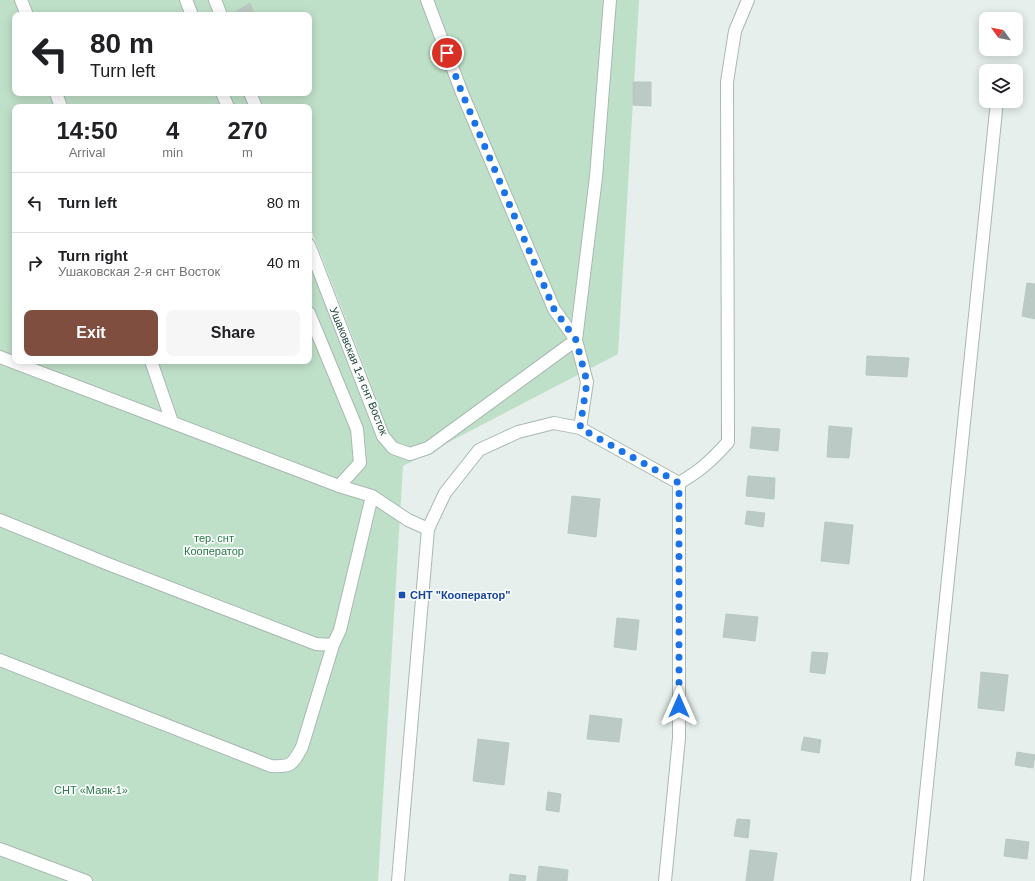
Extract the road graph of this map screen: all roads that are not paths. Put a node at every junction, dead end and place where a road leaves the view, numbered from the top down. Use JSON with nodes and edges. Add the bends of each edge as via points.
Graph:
{"nodes":[{"id":1,"x":21,"y":0,"type":"edge"},
{"id":2,"x":186,"y":0,"type":"edge"},
{"id":3,"x":216,"y":0,"type":"edge"},
{"id":4,"x":427,"y":0,"type":"edge"},
{"id":5,"x":610,"y":0,"type":"edge"},
{"id":6,"x":748,"y":0,"type":"edge"},
{"id":7,"x":26,"y":12,"type":"edge"},
{"id":8,"x":191,"y":12,"type":"edge"},
{"id":9,"x":220,"y":12,"type":"edge"},
{"id":10,"x":996,"y":108,"type":"edge"},
{"id":11,"x":312,"y":253,"type":"edge"},
{"id":12,"x":312,"y":320,"type":"edge"},
{"id":13,"x":576,"y":340,"type":"junction"},
{"id":14,"x":0,"y":357,"type":"edge"},
{"id":15,"x":12,"y":362,"type":"edge"},
{"id":16,"x":19,"y":364,"type":"edge"},
{"id":17,"x":152,"y":364,"type":"edge"},
{"id":18,"x":172,"y":422,"type":"junction"},
{"id":19,"x":580,"y":428,"type":"junction"},
{"id":20,"x":679,"y":483,"type":"junction"},
{"id":21,"x":339,"y":486,"type":"junction"},
{"id":22,"x":372,"y":496,"type":"junction"},
{"id":23,"x":0,"y":520,"type":"edge"},
{"id":24,"x":428,"y":529,"type":"junction"},
{"id":25,"x":333,"y":645,"type":"junction"},
{"id":26,"x":0,"y":660,"type":"edge"},
{"id":27,"x":0,"y":848,"type":"edge"},
{"id":28,"x":55,"y":875,"type":"edge"},
{"id":29,"x":86,"y":881,"type":"edge"},
{"id":30,"x":398,"y":881,"type":"edge"},
{"id":31,"x":665,"y":881,"type":"edge"},
{"id":32,"x":917,"y":881,"type":"edge"}],
"edges":[{"from":1,"to":7,"type":"street"},
{"from":2,"to":8,"type":"street"},
{"from":3,"to":9,"type":"street"},
{"from":4,"to":13,"type":"street","via":[[462,93],[554,309]]},
{"from":5,"to":13,"type":"street","via":[[596,177]]},
{"from":6,"to":20,"type":"street","via":[[735,31],[727,82],[728,442],[699,471]]},
{"from":10,"to":32,"type":"street"},
{"from":11,"to":13,"type":"street","name":"Ушаковская 1-я снт Восток","via":[[383,436],[393,448],[410,454],[428,448]]},
{"from":12,"to":21,"type":"street","via":[[357,428],[360,463]]},
{"from":13,"to":19,"type":"street","via":[[587,382]]},
{"from":14,"to":15,"type":"street"},
{"from":16,"to":18,"type":"street"},
{"from":17,"to":18,"type":"street"},
{"from":18,"to":21,"type":"street"},
{"from":19,"to":20,"type":"street"},
{"from":19,"to":24,"type":"street","via":[[546,425],[518,432],[479,450],[445,493]]},
{"from":20,"to":31,"type":"street","via":[[679,738]]},
{"from":21,"to":22,"type":"street"},
{"from":22,"to":24,"type":"street","via":[[408,520]]},
{"from":22,"to":25,"type":"street","via":[[340,630]]},
{"from":23,"to":25,"type":"street","via":[[316,644]]},
{"from":24,"to":30,"type":"street"},
{"from":25,"to":26,"type":"street","via":[[302,747],[294,762],[284,766],[271,766]]},
{"from":27,"to":28,"type":"street"},
{"from":28,"to":29,"type":"street"}]}
